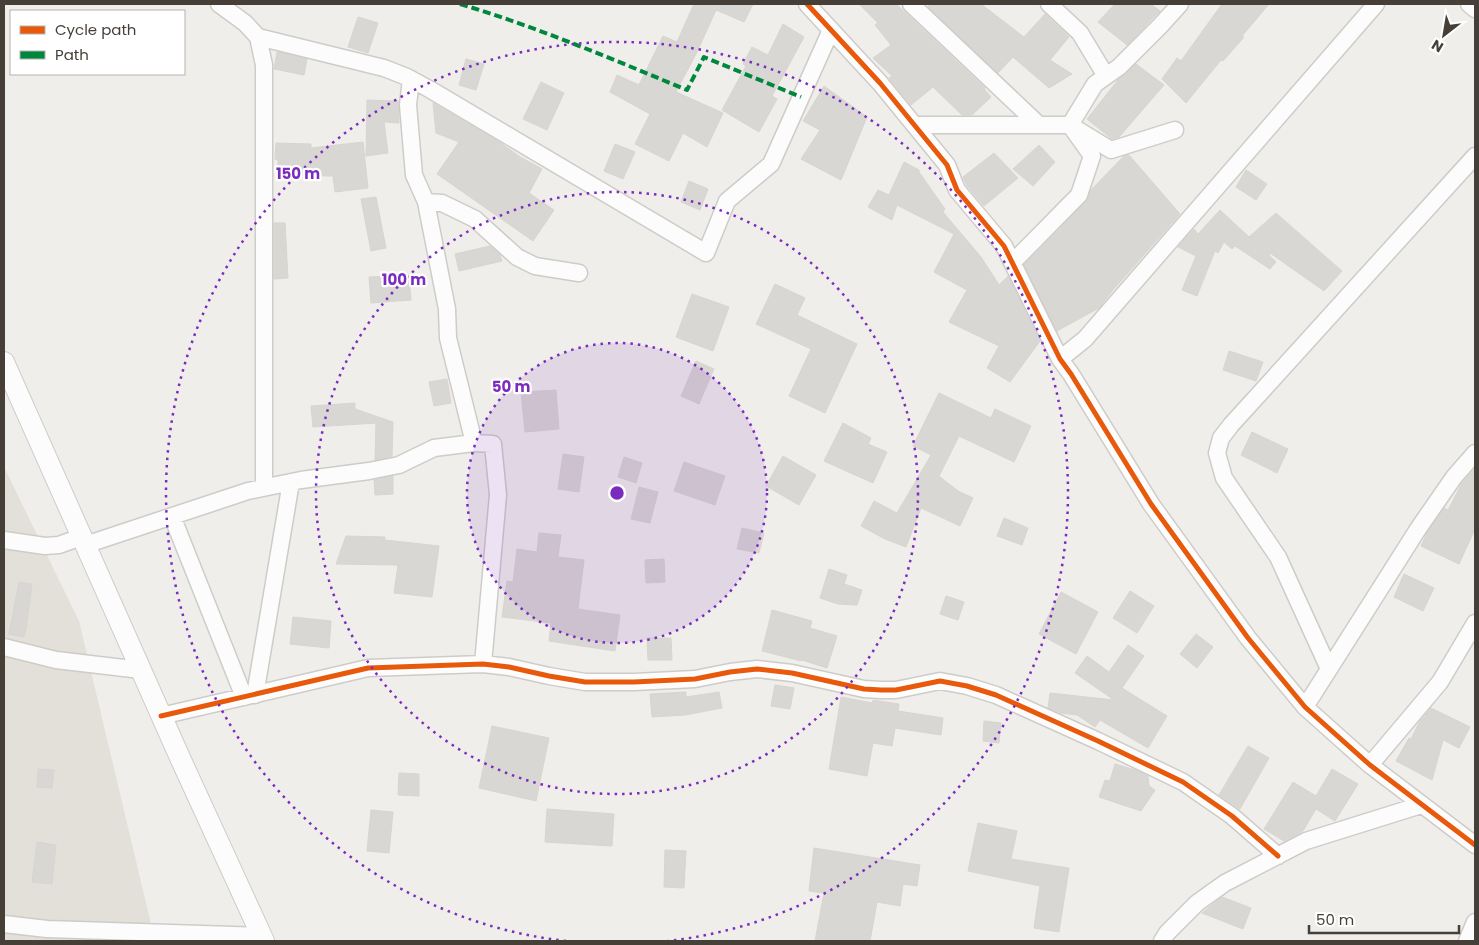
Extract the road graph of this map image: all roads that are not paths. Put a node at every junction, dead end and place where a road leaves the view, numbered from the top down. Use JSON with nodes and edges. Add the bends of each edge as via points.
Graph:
{"nodes":[{"id":1,"x":219,"y":4,"type":"edge"},
{"id":2,"x":807,"y":4,"type":"edge"},
{"id":3,"x":911,"y":4,"type":"edge"},
{"id":4,"x":1049,"y":4,"type":"edge"},
{"id":5,"x":1180,"y":4,"type":"edge"},
{"id":6,"x":1376,"y":4,"type":"edge"},
{"id":7,"x":1469,"y":4,"type":"edge"},
{"id":8,"x":1475,"y":9,"type":"edge"},
{"id":9,"x":831,"y":30,"type":"junction"},
{"id":10,"x":258,"y":37,"type":"junction"},
{"id":11,"x":1106,"y":76,"type":"junction"},
{"id":12,"x":411,"y":79,"type":"junction"},
{"id":13,"x":915,"y":125,"type":"junction"},
{"id":14,"x":1039,"y":125,"type":"junction"},
{"id":15,"x":1070,"y":125,"type":"junction"},
{"id":16,"x":1175,"y":130,"type":"dead end"},
{"id":17,"x":1475,"y":156,"type":"edge"},
{"id":18,"x":426,"y":202,"type":"junction"},
{"id":19,"x":1012,"y":262,"type":"junction"},
{"id":20,"x":579,"y":273,"type":"dead end"},
{"id":21,"x":1060,"y":358,"type":"junction"},
{"id":22,"x":4,"y":362,"type":"edge"},
{"id":23,"x":474,"y":443,"type":"junction"},
{"id":24,"x":1475,"y":453,"type":"edge"},
{"id":25,"x":291,"y":482,"type":"junction"},
{"id":26,"x":264,"y":487,"type":"junction"},
{"id":27,"x":172,"y":516,"type":"junction"},
{"id":28,"x":4,"y":540,"type":"edge"},
{"id":29,"x":83,"y":541,"type":"junction"},
{"id":30,"x":1475,"y":623,"type":"edge"},
{"id":31,"x":4,"y":647,"type":"edge"},
{"id":32,"x":483,"y":664,"type":"junction"},
{"id":33,"x":1329,"y":669,"type":"junction"},
{"id":34,"x":141,"y":670,"type":"junction"},
{"id":35,"x":250,"y":696,"type":"junction"},
{"id":36,"x":1305,"y":707,"type":"junction"},
{"id":37,"x":161,"y":716,"type":"junction"},
{"id":38,"x":1370,"y":765,"type":"junction"},
{"id":39,"x":1421,"y":805,"type":"junction"},
{"id":40,"x":1475,"y":845,"type":"edge"},
{"id":41,"x":1278,"y":856,"type":"junction"},
{"id":42,"x":1475,"y":922,"type":"edge"},
{"id":43,"x":4,"y":924,"type":"edge"},
{"id":44,"x":263,"y":938,"type":"edge"},
{"id":45,"x":1162,"y":941,"type":"edge"},
{"id":46,"x":1467,"y":941,"type":"edge"}],
"edges":[{"from":1,"to":10,"type":"street"},
{"from":2,"to":9,"type":"street"},
{"from":3,"to":14,"type":"street"},
{"from":4,"to":11,"type":"street","via":[[1080,33]]},
{"from":5,"to":11,"type":"street","via":[[1119,67]]},
{"from":6,"to":21,"type":"street","via":[[1106,316],[1085,339]]},
{"from":7,"to":8,"type":"street"},
{"from":9,"to":12,"type":"street","via":[[771,164],[727,201],[706,253]]},
{"from":9,"to":13,"type":"street"},
{"from":10,"to":12,"type":"street","via":[[384,68]]},
{"from":10,"to":26,"type":"street","via":[[264,65]]},
{"from":11,"to":15,"type":"street","via":[[1095,84]]},
{"from":12,"to":18,"type":"street","via":[[408,105],[414,175]]},
{"from":13,"to":14,"type":"street"},
{"from":13,"to":19,"type":"street","via":[[947,165],[957,190],[1004,246]]},
{"from":14,"to":15,"type":"street"},
{"from":15,"to":16,"type":"street","via":[[1111,150]]},
{"from":15,"to":19,"type":"street","via":[[1092,156],[1079,195]]},
{"from":17,"to":33,"type":"street","via":[[1221,438],[1217,453],[1224,478],[1278,557]]},
{"from":18,"to":20,"type":"street","via":[[442,203],[475,219],[516,257],[536,266]]},
{"from":18,"to":23,"type":"street","via":[[447,309],[448,338]]},
{"from":19,"to":21,"type":"street"},
{"from":21,"to":36,"type":"street","via":[[1151,504],[1248,638]]},
{"from":22,"to":29,"type":"street"},
{"from":23,"to":25,"type":"street","via":[[434,448],[391,467]]},
{"from":23,"to":32,"type":"street","via":[[494,444],[498,495]]},
{"from":24,"to":33,"type":"street","via":[[1418,529]]},
{"from":25,"to":26,"type":"street"},
{"from":25,"to":35,"type":"street"},
{"from":26,"to":27,"type":"street"},
{"from":27,"to":29,"type":"street"},
{"from":27,"to":35,"type":"street"},
{"from":28,"to":29,"type":"street","via":[[44,546]]},
{"from":29,"to":34,"type":"street"},
{"from":30,"to":38,"type":"street","via":[[1440,682]]},
{"from":31,"to":34,"type":"street","via":[[56,660]]},
{"from":32,"to":35,"type":"street","via":[[368,668]]},
{"from":32,"to":41,"type":"street","via":[[585,682],[695,679],[757,669],[864,689],[896,690],[940,681],[967,686],[1005,699],[1183,782],[1232,816]]},
{"from":33,"to":36,"type":"street"},
{"from":34,"to":37,"type":"street"},
{"from":35,"to":37,"type":"street"},
{"from":36,"to":38,"type":"street"},
{"from":37,"to":44,"type":"street"},
{"from":38,"to":39,"type":"street"},
{"from":39,"to":40,"type":"street"},
{"from":39,"to":41,"type":"street","via":[[1306,841]]},
{"from":41,"to":45,"type":"street","via":[[1225,883],[1197,903]]},
{"from":42,"to":46,"type":"street"},
{"from":43,"to":44,"type":"street","via":[[47,929]]}]}
